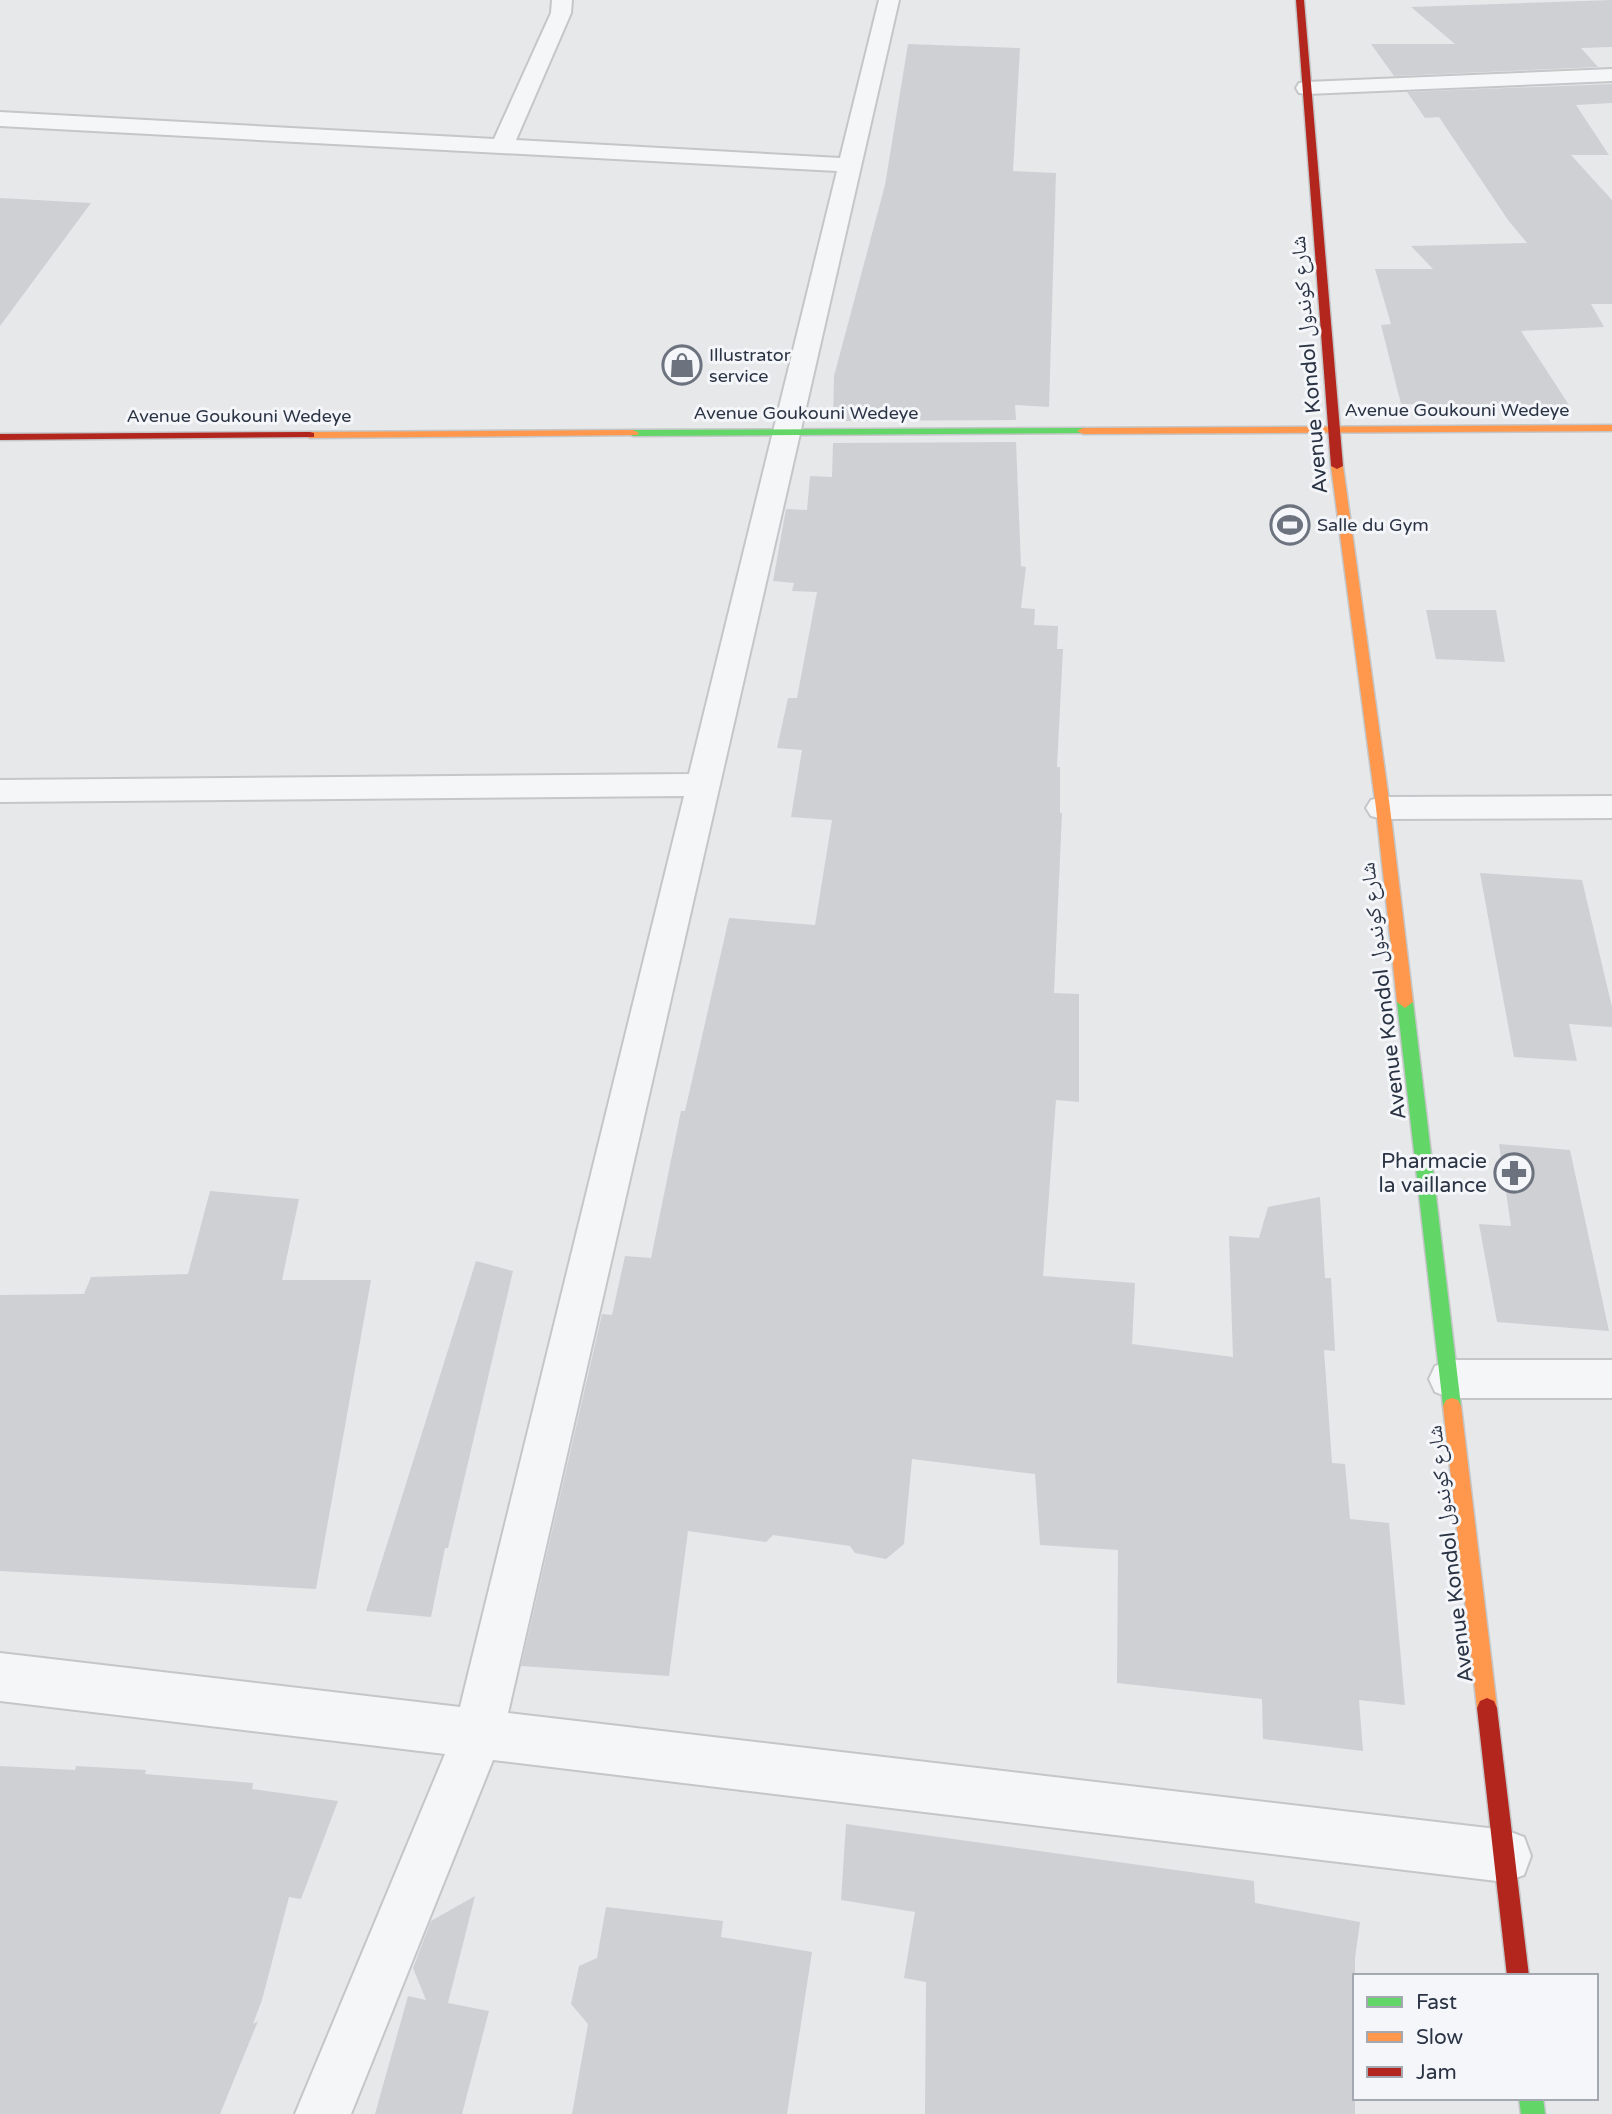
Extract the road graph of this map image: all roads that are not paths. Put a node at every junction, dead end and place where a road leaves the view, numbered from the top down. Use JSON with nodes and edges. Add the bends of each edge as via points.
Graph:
{"nodes":[{"id":1,"x":562,"y":0,"type":"edge"},
{"id":2,"x":888,"y":0,"type":"edge"},
{"id":3,"x":1300,"y":0,"type":"edge"},
{"id":4,"x":1612,"y":75,"type":"edge"},
{"id":5,"x":1307,"y":88,"type":"junction"},
{"id":6,"x":0,"y":119,"type":"edge"},
{"id":7,"x":502,"y":147,"type":"junction"},
{"id":8,"x":849,"y":165,"type":"junction"},
{"id":9,"x":1612,"y":429,"type":"edge"},
{"id":10,"x":1332,"y":430,"type":"junction"},
{"id":11,"x":0,"y":437,"type":"edge"},
{"id":12,"x":783,"y":449,"type":"junction"},
{"id":13,"x":702,"y":785,"type":"junction"},
{"id":14,"x":0,"y":791,"type":"edge"},
{"id":15,"x":1612,"y":807,"type":"edge"},
{"id":16,"x":1382,"y":808,"type":"junction"},
{"id":17,"x":1451,"y":1379,"type":"junction"},
{"id":18,"x":1612,"y":1379,"type":"edge"},
{"id":19,"x":0,"y":1677,"type":"edge"},
{"id":20,"x":479,"y":1732,"type":"junction"},
{"id":21,"x":1505,"y":1856,"type":"junction"},
{"id":22,"x":1518,"y":1974,"type":"edge"},
{"id":23,"x":323,"y":2114,"type":"edge"}],
"edges":[{"from":1,"to":7,"type":"street","via":[[561,13]]},
{"from":2,"to":8,"type":"street"},
{"from":3,"to":5,"type":"street","name":"Avenue Kondol شارع كوندول"},
{"from":4,"to":5,"type":"street"},
{"from":5,"to":10,"type":"street","name":"Avenue Kondol شارع كوندول"},
{"from":6,"to":7,"type":"street"},
{"from":7,"to":8,"type":"street"},
{"from":8,"to":12,"type":"street"},
{"from":9,"to":10,"type":"street","name":"Avenue Goukouni Wedeye"},
{"from":10,"to":12,"type":"street","name":"Avenue Goukouni Wedeye"},
{"from":10,"to":16,"type":"street","name":"Avenue Kondol شارع كوندول"},
{"from":11,"to":12,"type":"street","name":"Avenue Goukouni Wedeye"},
{"from":12,"to":13,"type":"street"},
{"from":13,"to":14,"type":"street"},
{"from":13,"to":20,"type":"street"},
{"from":15,"to":16,"type":"street"},
{"from":16,"to":17,"type":"street","name":"Avenue Kondol شارع كوندول"},
{"from":17,"to":18,"type":"street"},
{"from":17,"to":21,"type":"street","name":"Avenue Kondol شارع كوندول"},
{"from":19,"to":20,"type":"street"},
{"from":20,"to":21,"type":"street"},
{"from":20,"to":23,"type":"street"},
{"from":21,"to":22,"type":"street","name":"Avenue Kondol شارع كوندول"}]}
